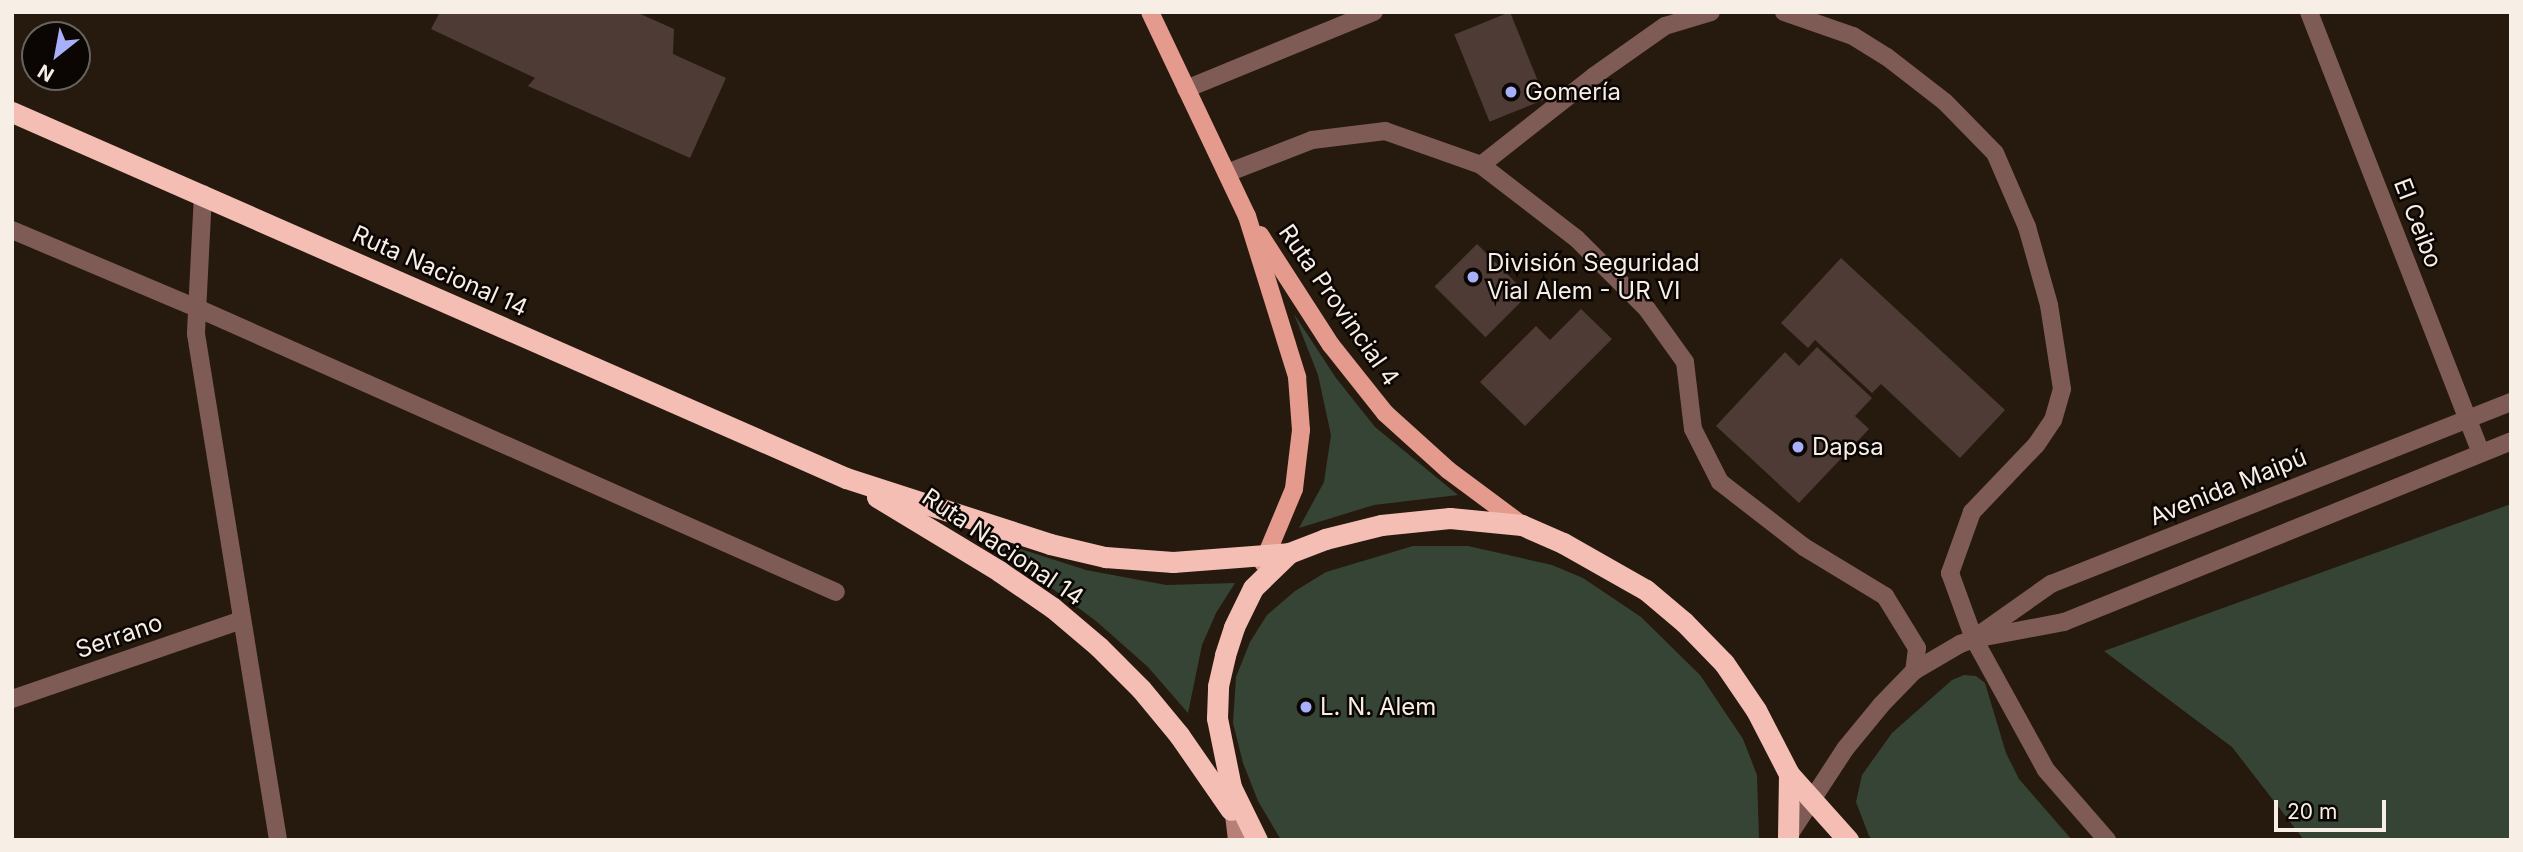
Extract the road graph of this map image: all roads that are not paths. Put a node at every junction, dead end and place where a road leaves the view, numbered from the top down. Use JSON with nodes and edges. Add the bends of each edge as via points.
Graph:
{"nodes":[{"id":1,"x":1150,"y":12,"type":"edge"},
{"id":2,"x":1374,"y":12,"type":"edge"},
{"id":3,"x":1711,"y":12,"type":"edge"},
{"id":4,"x":1784,"y":12,"type":"edge"},
{"id":5,"x":2309,"y":12,"type":"edge"},
{"id":6,"x":1186,"y":89,"type":"junction"},
{"id":7,"x":12,"y":112,"type":"edge"},
{"id":8,"x":1481,"y":165,"type":"junction"},
{"id":9,"x":1227,"y":173,"type":"junction"},
{"id":10,"x":203,"y":194,"type":"junction"},
{"id":11,"x":1247,"y":216,"type":"junction"},
{"id":12,"x":12,"y":230,"type":"edge"},
{"id":13,"x":197,"y":308,"type":"junction"},
{"id":14,"x":2511,"y":402,"type":"edge"},
{"id":15,"x":2468,"y":418,"type":"junction"},
{"id":16,"x":2511,"y":441,"type":"edge"},
{"id":17,"x":2481,"y":453,"type":"junction"},
{"id":18,"x":846,"y":478,"type":"junction"},
{"id":19,"x":1522,"y":525,"type":"junction"},
{"id":20,"x":1289,"y":553,"type":"junction"},
{"id":21,"x":1266,"y":556,"type":"junction"},
{"id":22,"x":1253,"y":588,"type":"junction"},
{"id":23,"x":836,"y":592,"type":"dead end"},
{"id":24,"x":242,"y":620,"type":"junction"},
{"id":25,"x":1973,"y":639,"type":"junction"},
{"id":26,"x":1914,"y":671,"type":"junction"},
{"id":27,"x":12,"y":699,"type":"edge"},
{"id":28,"x":1789,"y":774,"type":"junction"},
{"id":29,"x":1231,"y":788,"type":"junction"},
{"id":30,"x":1810,"y":798,"type":"junction"},
{"id":31,"x":1234,"y":814,"type":"junction"},
{"id":32,"x":1789,"y":837,"type":"edge"},
{"id":33,"x":1249,"y":838,"type":"edge"},
{"id":34,"x":278,"y":840,"type":"edge"},
{"id":35,"x":1848,"y":840,"type":"edge"},
{"id":36,"x":2107,"y":840,"type":"edge"}],
"edges":[{"from":1,"to":6,"type":"main road","name":"Ruta Provincial 4"},
{"from":2,"to":6,"type":"street"},
{"from":3,"to":8,"type":"street","via":[[1665,26]]},
{"from":4,"to":25,"type":"street","via":[[1853,36],[1945,102],[1996,153],[2027,227],[2054,332],[2062,389],[2053,420],[2036,445],[1972,512],[1950,573]]},
{"from":5,"to":15,"type":"street","name":"El Ceibo"},
{"from":6,"to":9,"type":"main road","name":"Ruta Provincial 4"},
{"from":7,"to":10,"type":"highway","name":"Ruta Nacional 14"},
{"from":8,"to":9,"type":"street","via":[[1385,131],[1312,140]]},
{"from":8,"to":26,"type":"street","via":[[1577,239],[1647,309],[1685,362],[1692,429],[1720,482],[1804,547],[1885,596],[1917,648]]},
{"from":9,"to":11,"type":"main road","name":"Ruta Provincial 4"},
{"from":10,"to":13,"type":"street"},
{"from":10,"to":18,"type":"highway","name":"Ruta Nacional 14"},
{"from":11,"to":19,"type":"main road","name":"Ruta Provincial 4","via":[[1331,345],[1385,413],[1448,470]]},
{"from":11,"to":21,"type":"main road","name":"Ruta Provincial 4","via":[[1297,377],[1301,430],[1294,489]]},
{"from":12,"to":13,"type":"street"},
{"from":13,"to":23,"type":"street"},
{"from":13,"to":24,"type":"street","via":[[196,334]]},
{"from":14,"to":15,"type":"street","name":"Avenida Maipú"},
{"from":15,"to":17,"type":"street","name":"El Ceibo"},
{"from":15,"to":25,"type":"street","name":"Avenida Maipú","via":[[2051,584]]},
{"from":16,"to":17,"type":"street","name":"Avenida Maipú"},
{"from":17,"to":25,"type":"street","name":"Avenida Maipú","via":[[2064,622]]},
{"from":18,"to":21,"type":"highway","name":"Ruta Nacional 14","via":[[1050,544],[1105,557],[1173,562]]},
{"from":18,"to":31,"type":"highway","name":"Ruta Nacional 14","via":[[999,571],[1100,647],[1179,735]]},
{"from":19,"to":20,"type":"highway","via":[[1450,518],[1381,525]]},
{"from":19,"to":28,"type":"highway","via":[[1604,565],[1646,590],[1685,622],[1724,663],[1756,710]]},
{"from":20,"to":21,"type":"highway","name":"Ruta Nacional 14"},
{"from":20,"to":22,"type":"highway"},
{"from":21,"to":22,"type":"main road","name":"Ruta Provincial 4"},
{"from":22,"to":29,"type":"highway","via":[[1234,627],[1218,686],[1217,718]]},
{"from":24,"to":27,"type":"street","name":"Serrano"},
{"from":24,"to":34,"type":"street"},
{"from":25,"to":26,"type":"street","name":"Avenida Maipú"},
{"from":25,"to":36,"type":"street","via":[[2046,770]]},
{"from":26,"to":30,"type":"street","name":"Avenida Maipú","via":[[1844,749]]},
{"from":28,"to":30,"type":"highway"},
{"from":28,"to":32,"type":"highway"},
{"from":29,"to":31,"type":"main road"},
{"from":29,"to":33,"type":"highway"},
{"from":30,"to":32,"type":"street","name":"Avenida Maipú"},
{"from":30,"to":35,"type":"highway"},
{"from":31,"to":33,"type":"highway","name":"Ruta Nacional 14"}]}
